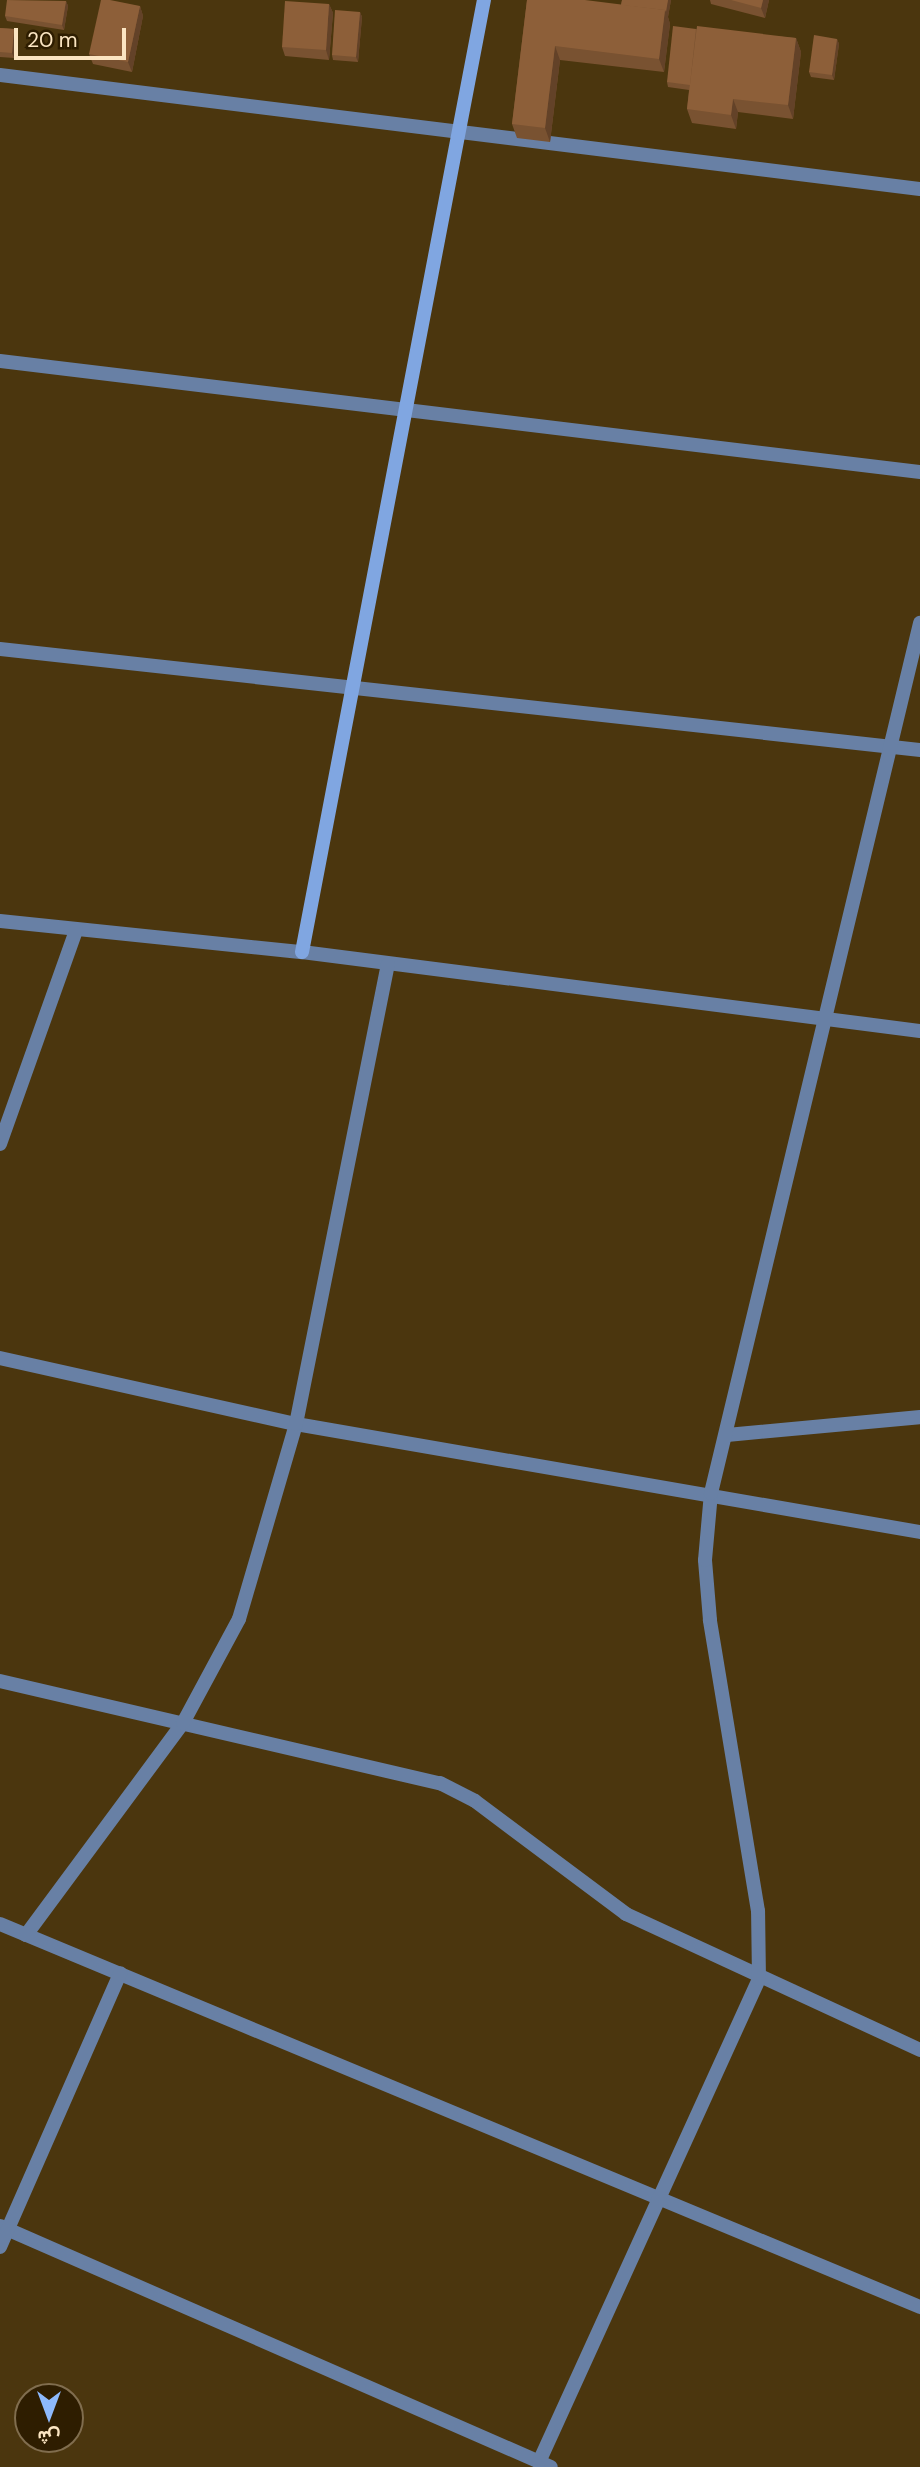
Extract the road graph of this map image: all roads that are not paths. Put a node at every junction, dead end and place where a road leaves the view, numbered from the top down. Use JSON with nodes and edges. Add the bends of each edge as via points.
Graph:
{"nodes":[{"id":1,"x":484,"y":0,"type":"edge"},
{"id":2,"x":0,"y":75,"type":"edge"},
{"id":3,"x":457,"y":133,"type":"junction"},
{"id":4,"x":920,"y":189,"type":"edge"},
{"id":5,"x":0,"y":361,"type":"edge"},
{"id":6,"x":402,"y":409,"type":"junction"},
{"id":7,"x":920,"y":472,"type":"edge"},
{"id":8,"x":920,"y":623,"type":"edge"},
{"id":9,"x":0,"y":649,"type":"edge"},
{"id":10,"x":356,"y":688,"type":"junction"},
{"id":11,"x":895,"y":747,"type":"junction"},
{"id":12,"x":920,"y":750,"type":"edge"},
{"id":13,"x":0,"y":921,"type":"edge"},
{"id":14,"x":76,"y":930,"type":"junction"},
{"id":15,"x":302,"y":952,"type":"junction"},
{"id":16,"x":388,"y":964,"type":"junction"},
{"id":17,"x":825,"y":1020,"type":"junction"},
{"id":18,"x":920,"y":1031,"type":"edge"},
{"id":19,"x":0,"y":1144,"type":"edge"},
{"id":20,"x":0,"y":1359,"type":"edge"},
{"id":21,"x":920,"y":1417,"type":"edge"},
{"id":22,"x":296,"y":1424,"type":"junction"},
{"id":23,"x":727,"y":1435,"type":"junction"},
{"id":24,"x":711,"y":1493,"type":"junction"},
{"id":25,"x":920,"y":1532,"type":"edge"},
{"id":26,"x":0,"y":1681,"type":"edge"},
{"id":27,"x":183,"y":1723,"type":"junction"},
{"id":28,"x":0,"y":1924,"type":"edge"},
{"id":29,"x":26,"y":1935,"type":"junction"},
{"id":30,"x":120,"y":1973,"type":"junction"},
{"id":31,"x":759,"y":1979,"type":"junction"},
{"id":32,"x":920,"y":2050,"type":"edge"},
{"id":33,"x":662,"y":2199,"type":"junction"},
{"id":34,"x":4,"y":2228,"type":"edge"},
{"id":35,"x":0,"y":2248,"type":"edge"},
{"id":36,"x":920,"y":2306,"type":"edge"},
{"id":37,"x":545,"y":2464,"type":"edge"}],
"edges":[{"from":1,"to":3,"type":"street"},
{"from":2,"to":3,"type":"street"},
{"from":3,"to":4,"type":"street"},
{"from":3,"to":6,"type":"street"},
{"from":5,"to":6,"type":"street"},
{"from":6,"to":7,"type":"street"},
{"from":6,"to":10,"type":"street"},
{"from":8,"to":11,"type":"street"},
{"from":9,"to":10,"type":"street"},
{"from":10,"to":11,"type":"street"},
{"from":10,"to":15,"type":"street"},
{"from":11,"to":12,"type":"street"},
{"from":11,"to":17,"type":"street"},
{"from":13,"to":14,"type":"street"},
{"from":14,"to":15,"type":"street"},
{"from":14,"to":19,"type":"street"},
{"from":15,"to":16,"type":"street"},
{"from":16,"to":17,"type":"street"},
{"from":16,"to":22,"type":"street"},
{"from":17,"to":18,"type":"street"},
{"from":17,"to":23,"type":"street"},
{"from":20,"to":22,"type":"street"},
{"from":21,"to":23,"type":"street"},
{"from":22,"to":24,"type":"street"},
{"from":22,"to":27,"type":"street","via":[[239,1619]]},
{"from":23,"to":24,"type":"street"},
{"from":24,"to":25,"type":"street"},
{"from":24,"to":31,"type":"street","via":[[705,1560],[710,1620],[758,1911]]},
{"from":26,"to":27,"type":"street"},
{"from":27,"to":29,"type":"street"},
{"from":27,"to":31,"type":"street","via":[[440,1783],[475,1801],[626,1914]]},
{"from":28,"to":29,"type":"street"},
{"from":29,"to":30,"type":"street"},
{"from":30,"to":33,"type":"street"},
{"from":30,"to":34,"type":"street"},
{"from":31,"to":32,"type":"street"},
{"from":31,"to":33,"type":"street"},
{"from":33,"to":36,"type":"street"},
{"from":33,"to":37,"type":"street"},
{"from":34,"to":35,"type":"street"},
{"from":34,"to":37,"type":"street"}]}
